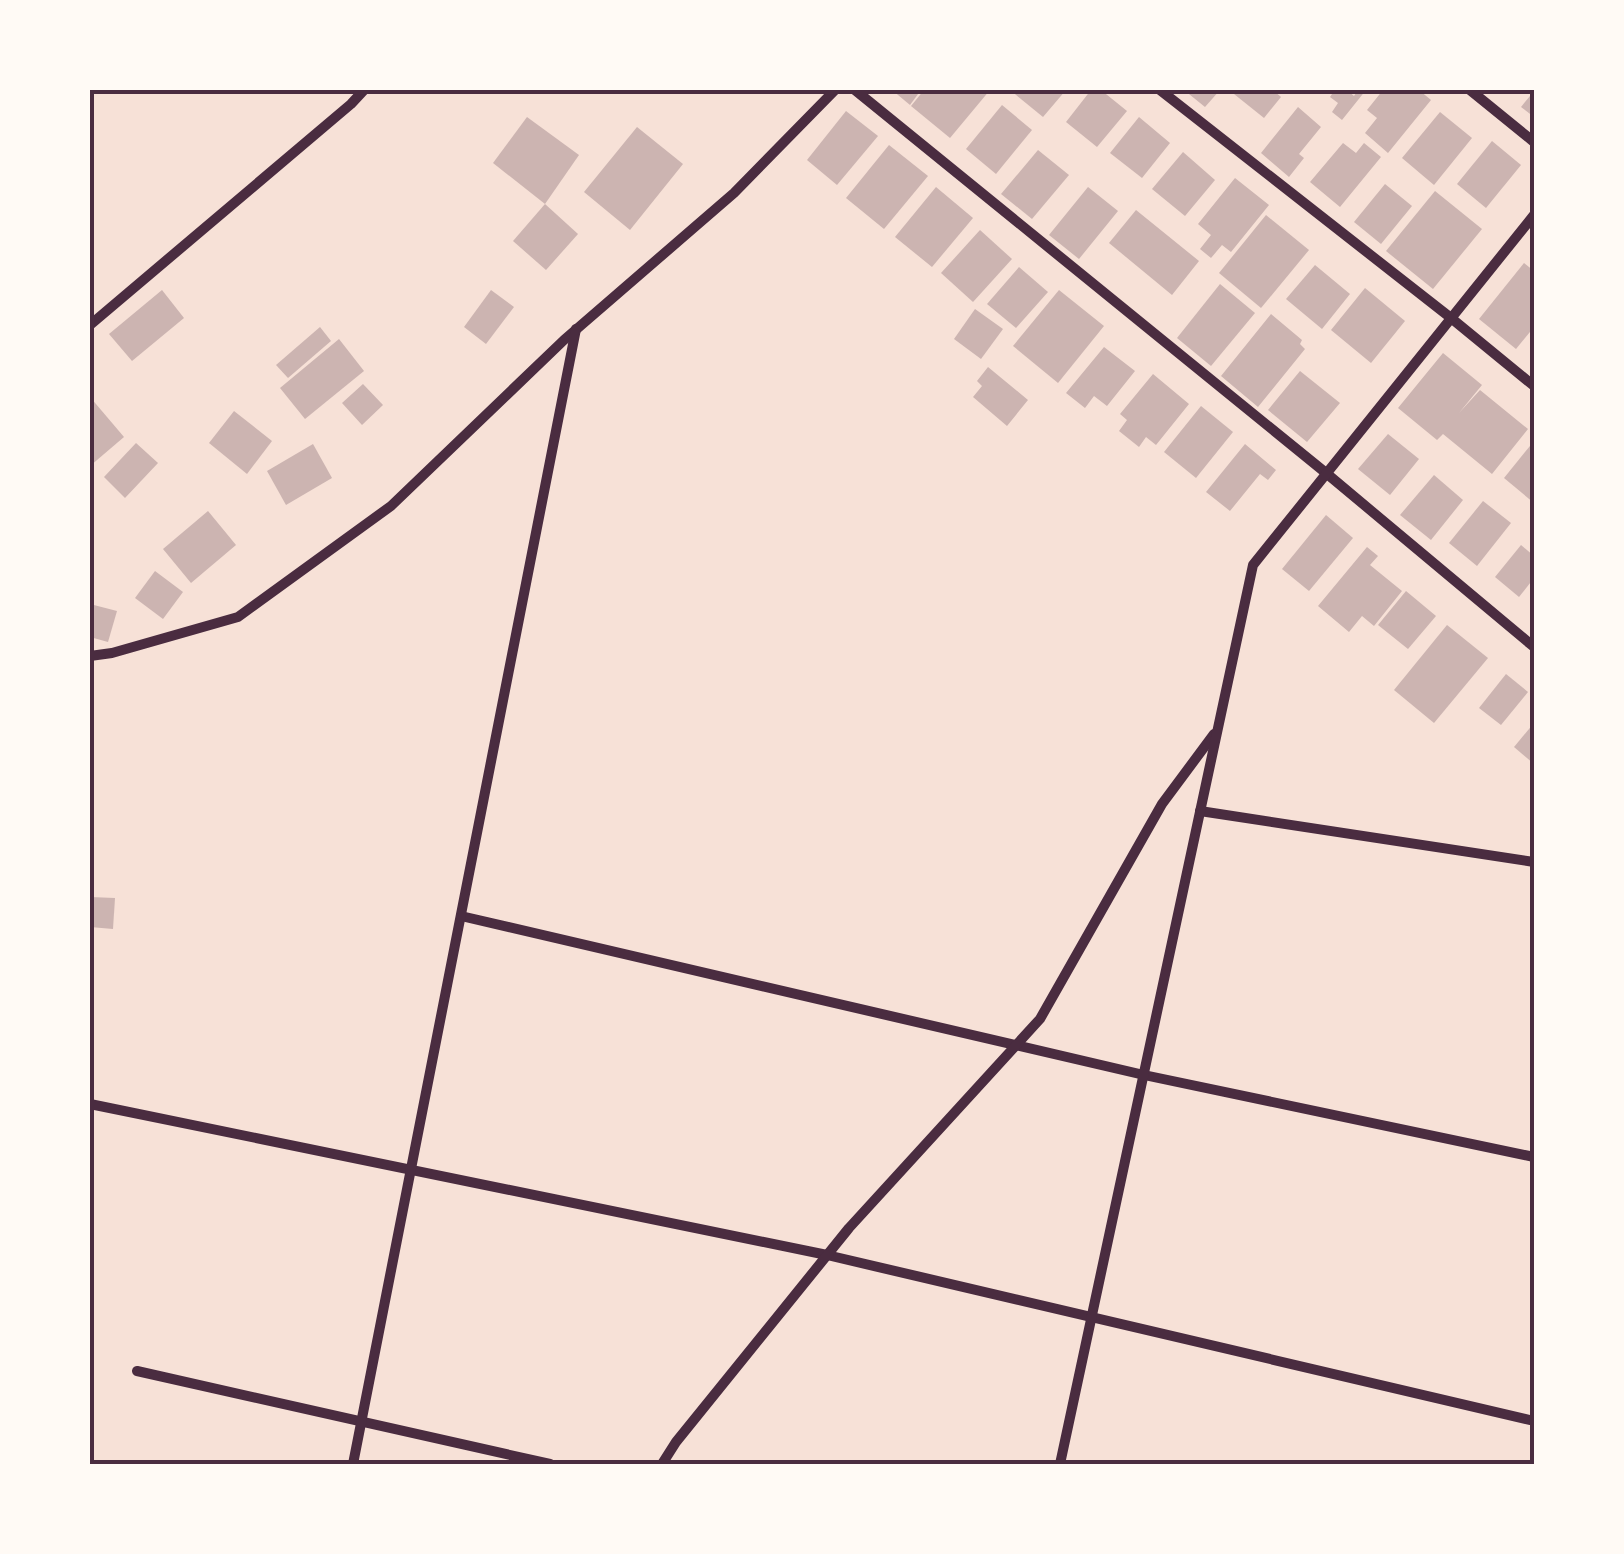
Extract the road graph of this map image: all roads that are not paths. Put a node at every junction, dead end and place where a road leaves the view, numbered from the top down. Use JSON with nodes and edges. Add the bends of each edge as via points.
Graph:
{"nodes":[{"id":1,"x":364,"y":90,"type":"edge"},
{"id":2,"x":835,"y":90,"type":"edge"},
{"id":3,"x":855,"y":90,"type":"edge"},
{"id":4,"x":1160,"y":90,"type":"edge"},
{"id":5,"x":1470,"y":90,"type":"edge"},
{"id":6,"x":1534,"y":142,"type":"edge"},
{"id":7,"x":1534,"y":215,"type":"edge"},
{"id":8,"x":1451,"y":318,"type":"junction"},
{"id":9,"x":90,"y":325,"type":"edge"},
{"id":10,"x":576,"y":329,"type":"junction"},
{"id":11,"x":1534,"y":386,"type":"edge"},
{"id":12,"x":1326,"y":473,"type":"junction"},
{"id":13,"x":1534,"y":647,"type":"edge"},
{"id":14,"x":90,"y":656,"type":"edge"},
{"id":15,"x":1218,"y":728,"type":"junction"},
{"id":16,"x":1200,"y":811,"type":"junction"},
{"id":17,"x":1534,"y":862,"type":"edge"},
{"id":18,"x":461,"y":916,"type":"junction"},
{"id":19,"x":1016,"y":1045,"type":"junction"},
{"id":20,"x":1144,"y":1075,"type":"junction"},
{"id":21,"x":90,"y":1104,"type":"edge"},
{"id":22,"x":1534,"y":1157,"type":"edge"},
{"id":23,"x":411,"y":1170,"type":"junction"},
{"id":24,"x":828,"y":1255,"type":"junction"},
{"id":25,"x":1092,"y":1316,"type":"junction"},
{"id":26,"x":138,"y":1371,"type":"dead end"},
{"id":27,"x":361,"y":1421,"type":"junction"},
{"id":28,"x":1534,"y":1421,"type":"edge"},
{"id":29,"x":353,"y":1464,"type":"edge"},
{"id":30,"x":550,"y":1464,"type":"edge"},
{"id":31,"x":662,"y":1464,"type":"edge"},
{"id":32,"x":1060,"y":1464,"type":"edge"}],
"edges":[{"from":1,"to":9,"type":"street"},
{"from":2,"to":10,"type":"street","via":[[734,193]]},
{"from":3,"to":12,"type":"street"},
{"from":4,"to":8,"type":"street"},
{"from":5,"to":6,"type":"street"},
{"from":7,"to":8,"type":"street"},
{"from":8,"to":11,"type":"street"},
{"from":8,"to":12,"type":"street"},
{"from":10,"to":14,"type":"street","via":[[391,506],[238,616]]},
{"from":10,"to":18,"type":"street"},
{"from":12,"to":13,"type":"street"},
{"from":12,"to":15,"type":"street","via":[[1253,564]]},
{"from":15,"to":16,"type":"street"},
{"from":15,"to":19,"type":"street","via":[[1162,804],[1040,1019]]},
{"from":16,"to":17,"type":"street"},
{"from":16,"to":20,"type":"street"},
{"from":18,"to":19,"type":"street"},
{"from":18,"to":23,"type":"street"},
{"from":19,"to":20,"type":"street"},
{"from":19,"to":24,"type":"street"},
{"from":20,"to":22,"type":"street"},
{"from":20,"to":25,"type":"street"},
{"from":21,"to":23,"type":"street"},
{"from":23,"to":24,"type":"street"},
{"from":23,"to":27,"type":"street"},
{"from":24,"to":25,"type":"street"},
{"from":24,"to":31,"type":"street"},
{"from":25,"to":28,"type":"street"},
{"from":25,"to":32,"type":"street"},
{"from":26,"to":27,"type":"street"},
{"from":27,"to":29,"type":"street"},
{"from":27,"to":30,"type":"street"}]}
